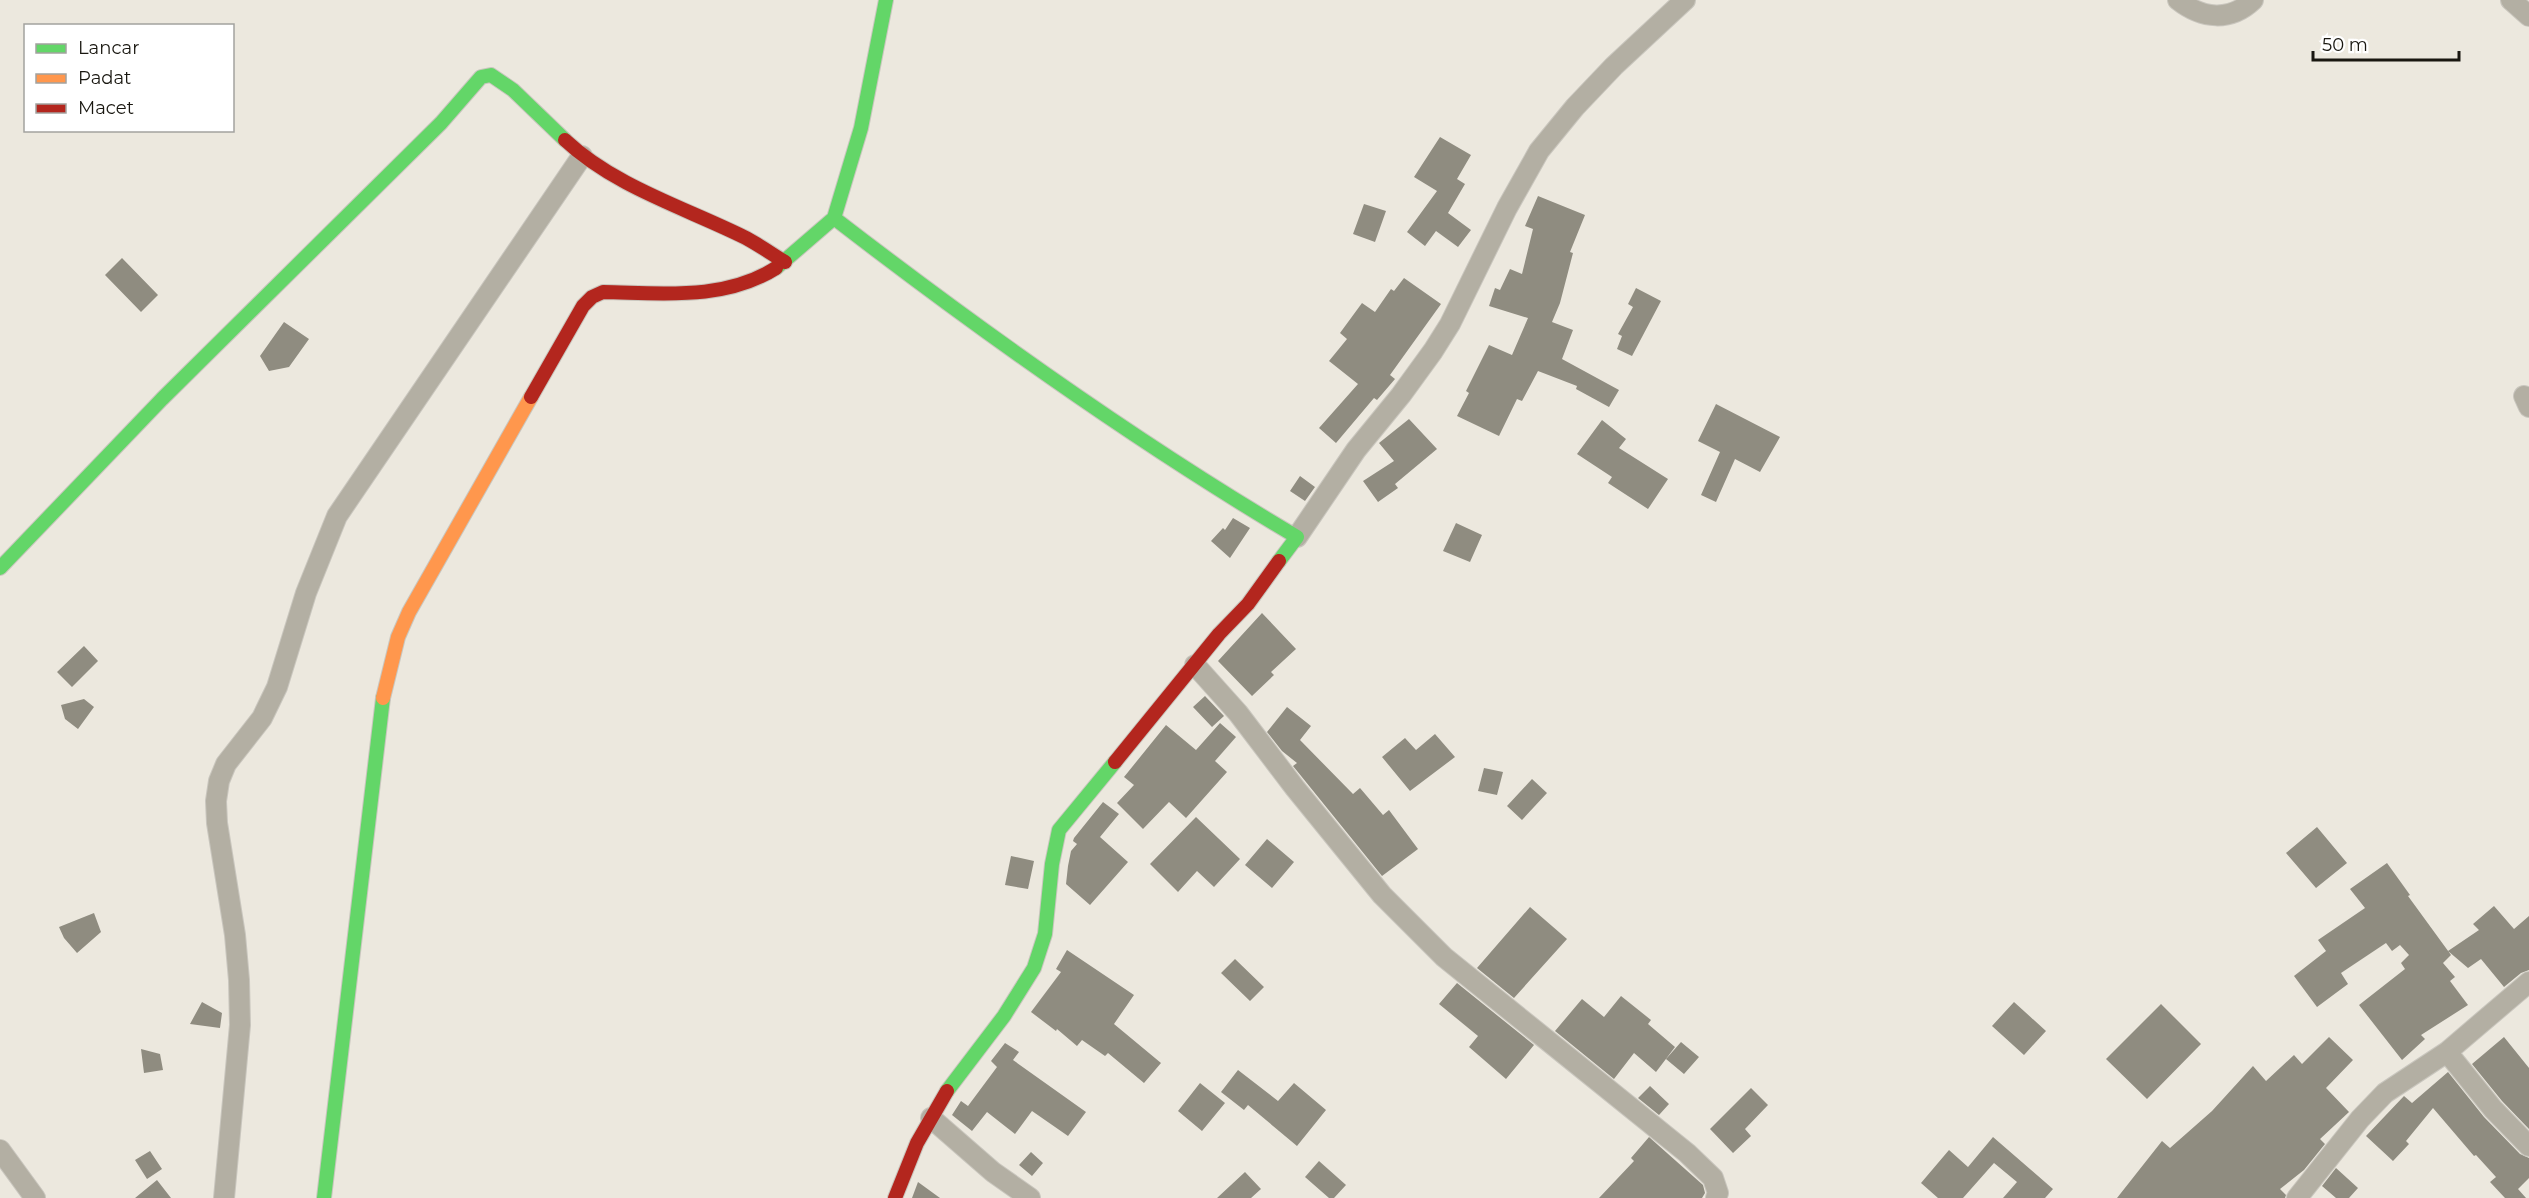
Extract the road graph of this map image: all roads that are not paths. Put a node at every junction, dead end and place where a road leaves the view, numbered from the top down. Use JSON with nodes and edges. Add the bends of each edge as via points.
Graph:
{"nodes":[{"id":1,"x":886,"y":0,"type":"edge"},
{"id":2,"x":1685,"y":0,"type":"edge"},
{"id":3,"x":2178,"y":0,"type":"edge"},
{"id":4,"x":2253,"y":0,"type":"edge"},
{"id":5,"x":2511,"y":0,"type":"edge"},
{"id":6,"x":2529,"y":16,"type":"edge"},
{"id":7,"x":582,"y":156,"type":"junction"},
{"id":8,"x":834,"y":218,"type":"junction"},
{"id":9,"x":784,"y":262,"type":"junction"},
{"id":10,"x":1297,"y":537,"type":"junction"},
{"id":11,"x":0,"y":568,"type":"edge"},
{"id":12,"x":1195,"y":665,"type":"junction"},
{"id":13,"x":2529,"y":982,"type":"edge"},
{"id":14,"x":2447,"y":1052,"type":"junction"},
{"id":15,"x":931,"y":1118,"type":"junction"},
{"id":16,"x":2529,"y":1146,"type":"edge"},
{"id":17,"x":0,"y":1150,"type":"edge"},
{"id":18,"x":35,"y":1198,"type":"edge"},
{"id":19,"x":224,"y":1198,"type":"edge"},
{"id":20,"x":324,"y":1198,"type":"edge"},
{"id":21,"x":895,"y":1198,"type":"edge"},
{"id":22,"x":1030,"y":1198,"type":"edge"},
{"id":23,"x":1716,"y":1198,"type":"edge"},
{"id":24,"x":2297,"y":1198,"type":"edge"}],
"edges":[{"from":1,"to":8,"type":"street","via":[[861,128]]},
{"from":2,"to":10,"type":"street","via":[[1614,66],[1539,151],[1433,351],[1356,450]]},
{"from":3,"to":4,"type":"street","via":[[2202,15],[2211,16],[2233,14]]},
{"from":5,"to":6,"type":"street"},
{"from":7,"to":9,"type":"street","via":[[636,188],[747,239]]},
{"from":7,"to":11,"type":"street","via":[[507,84],[491,75],[481,77],[441,123],[162,399]]},
{"from":7,"to":19,"type":"street","via":[[337,516],[306,593],[277,687],[261,718],[226,764],[219,782],[217,823],[235,935],[240,1025]]},
{"from":8,"to":9,"type":"street"},
{"from":8,"to":10,"type":"street","via":[[917,282],[1132,433]]},
{"from":9,"to":20,"type":"street","via":[[760,278],[715,291],[612,291],[592,297],[583,306],[409,612],[398,637],[381,705]]},
{"from":10,"to":12,"type":"street","via":[[1248,604]]},
{"from":12,"to":15,"type":"street","via":[[1059,830],[1052,852],[1048,919],[1034,968]]},
{"from":12,"to":23,"type":"street","via":[[1411,926],[1687,1153],[1713,1178]]},
{"from":13,"to":14,"type":"street"},
{"from":14,"to":16,"type":"street"},
{"from":14,"to":24,"type":"street","via":[[2373,1104]]},
{"from":15,"to":21,"type":"street","via":[[912,1151]]},
{"from":15,"to":22,"type":"street","via":[[993,1172]]},
{"from":17,"to":18,"type":"street"}]}
